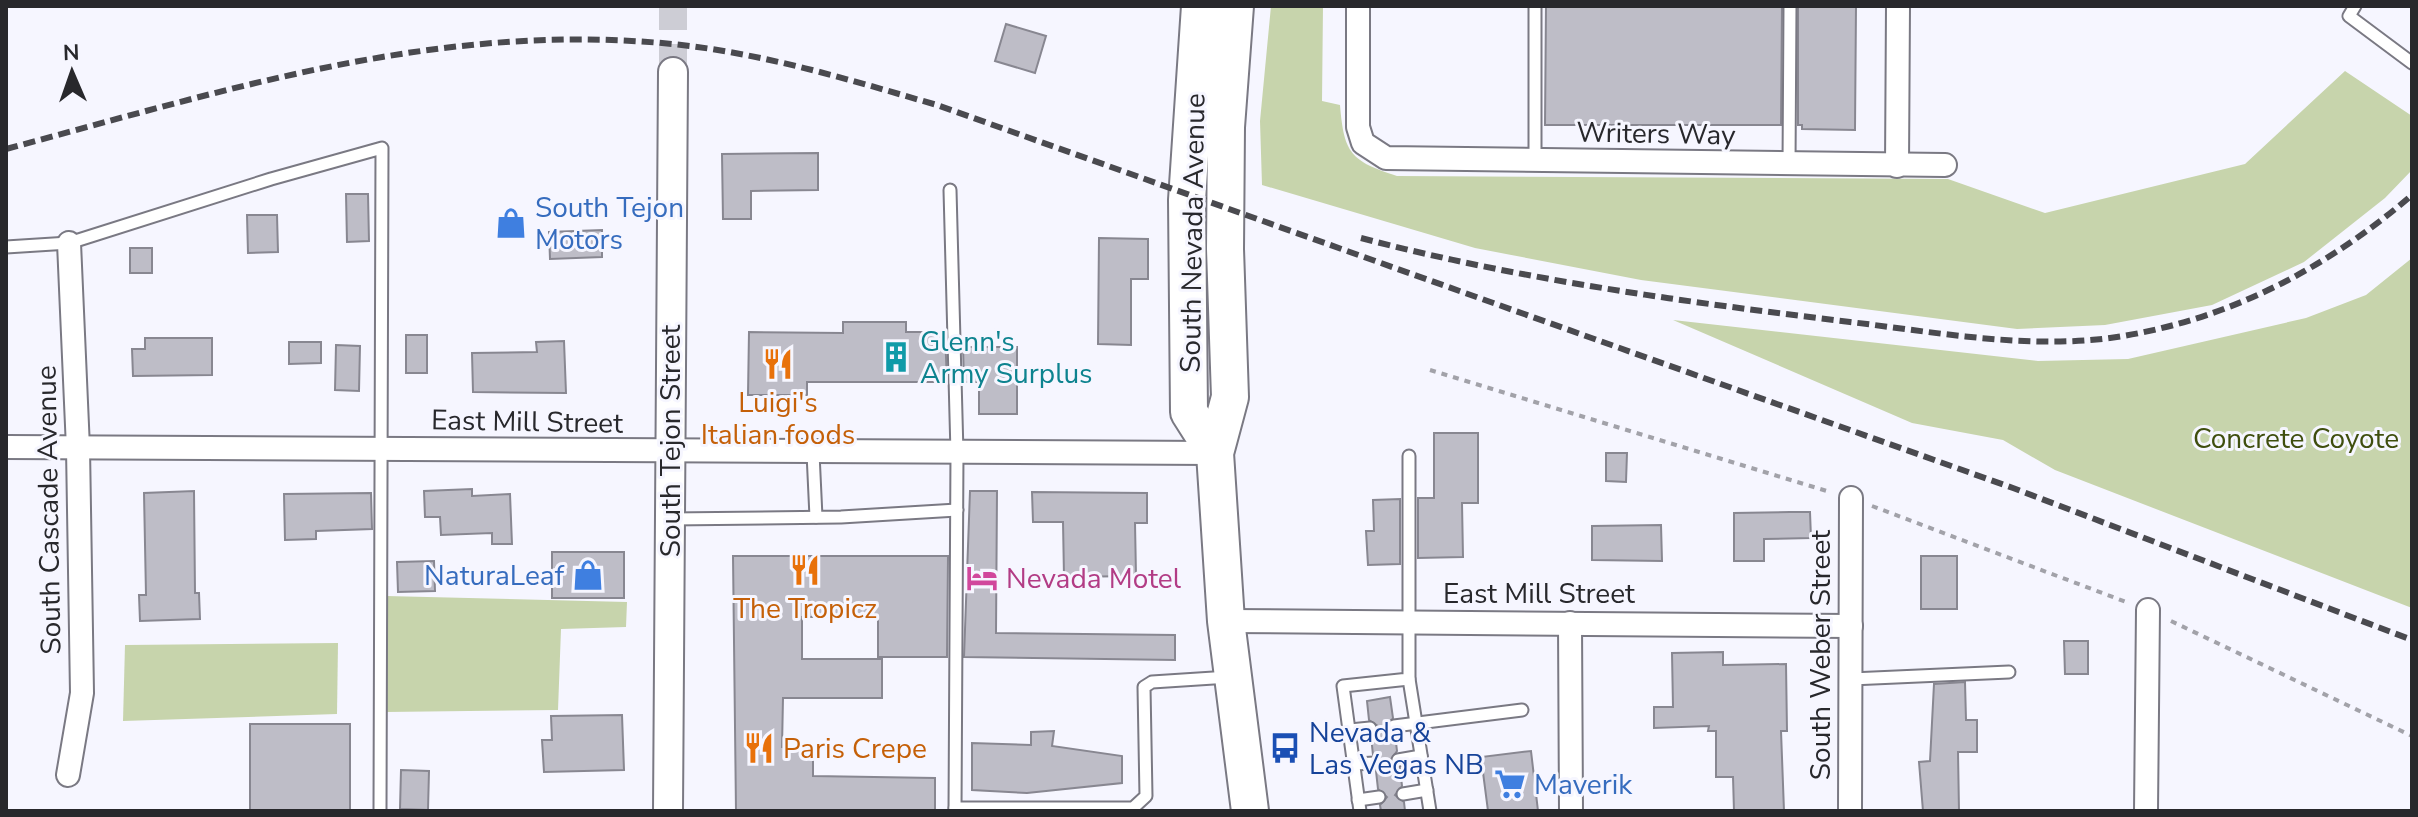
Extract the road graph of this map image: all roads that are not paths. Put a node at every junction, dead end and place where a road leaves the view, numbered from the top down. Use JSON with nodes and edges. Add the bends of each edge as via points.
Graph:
{"nodes":[{"id":1,"x":1200,"y":6,"type":"edge"},
{"id":2,"x":1235,"y":6,"type":"edge"},
{"id":3,"x":1358,"y":6,"type":"edge"},
{"id":4,"x":1535,"y":6,"type":"edge"},
{"id":5,"x":1790,"y":6,"type":"edge"},
{"id":6,"x":1898,"y":6,"type":"edge"},
{"id":7,"x":2355,"y":6,"type":"edge"},
{"id":8,"x":2412,"y":63,"type":"edge"},
{"id":9,"x":673,"y":72,"type":"tunnel mouth"},
{"id":10,"x":1535,"y":162,"type":"junction"},
{"id":11,"x":1789,"y":165,"type":"junction"},
{"id":12,"x":1945,"y":165,"type":"dead end"},
{"id":13,"x":1897,"y":166,"type":"junction"},
{"id":14,"x":950,"y":190,"type":"dead end"},
{"id":15,"x":69,"y":243,"type":"junction"},
{"id":16,"x":6,"y":247,"type":"edge"},
{"id":17,"x":6,"y":447,"type":"edge"},
{"id":18,"x":78,"y":448,"type":"junction"},
{"id":19,"x":384,"y":449,"type":"junction"},
{"id":20,"x":669,"y":452,"type":"junction"},
{"id":21,"x":813,"y":453,"type":"junction"},
{"id":22,"x":957,"y":453,"type":"junction"},
{"id":23,"x":1215,"y":453,"type":"junction"},
{"id":24,"x":1409,"y":456,"type":"dead end"},
{"id":25,"x":1851,"y":498,"type":"road end"},
{"id":26,"x":957,"y":510,"type":"junction"},
{"id":27,"x":816,"y":517,"type":"junction"},
{"id":28,"x":669,"y":519,"type":"junction"},
{"id":29,"x":2148,"y":610,"type":"road end"},
{"id":30,"x":1226,"y":621,"type":"junction"},
{"id":31,"x":1411,"y":623,"type":"junction"},
{"id":32,"x":1570,"y":623,"type":"junction"},
{"id":33,"x":1851,"y":626,"type":"junction"},
{"id":34,"x":2009,"y":672,"type":"dead end"},
{"id":35,"x":1233,"y":677,"type":"junction"},
{"id":36,"x":1409,"y":679,"type":"junction"},
{"id":37,"x":1851,"y":679,"type":"junction"},
{"id":38,"x":1522,"y":710,"type":"dead end"},
{"id":39,"x":1416,"y":723,"type":"junction"},
{"id":40,"x":1394,"y":726,"type":"dead end"},
{"id":41,"x":1370,"y":728,"type":"dead end"},
{"id":42,"x":1350,"y":730,"type":"junction"},
{"id":43,"x":1421,"y":756,"type":"junction"},
{"id":44,"x":1398,"y":760,"type":"dead end"},
{"id":45,"x":1375,"y":763,"type":"dead end"},
{"id":46,"x":1354,"y":764,"type":"junction"},
{"id":47,"x":68,"y":775,"type":"dead end"},
{"id":48,"x":1427,"y":790,"type":"junction"},
{"id":49,"x":1403,"y":794,"type":"dead end"},
{"id":50,"x":1379,"y":797,"type":"dead end"},
{"id":51,"x":1359,"y":805,"type":"edge"},
{"id":52,"x":955,"y":810,"type":"edge"},
{"id":53,"x":380,"y":811,"type":"edge"},
{"id":54,"x":668,"y":811,"type":"edge"},
{"id":55,"x":1250,"y":811,"type":"edge"},
{"id":56,"x":1430,"y":811,"type":"edge"},
{"id":57,"x":1571,"y":811,"type":"edge"},
{"id":58,"x":1850,"y":811,"type":"edge"},
{"id":59,"x":2146,"y":811,"type":"edge"}],
"edges":[{"from":1,"to":23,"type":"main road","name":"South Nevada Avenue","via":[[1187,200],[1189,412]]},
{"from":2,"to":23,"type":"main road","name":"South Nevada Avenue","via":[[1226,127],[1230,397]]},
{"from":3,"to":10,"type":"street","name":"Writers Way","via":[[1358,127],[1363,143],[1392,160]]},
{"from":4,"to":10,"type":"lane"},
{"from":5,"to":11,"type":"lane"},
{"from":6,"to":13,"type":"street"},
{"from":7,"to":8,"type":"lane","via":[[2349,16]]},
{"from":9,"to":20,"type":"street","name":"South Tejon Street"},
{"from":10,"to":11,"type":"street","name":"Writers Way"},
{"from":11,"to":13,"type":"street","name":"Writers Way"},
{"from":12,"to":13,"type":"street","name":"Writers Way"},
{"from":14,"to":22,"type":"lane"},
{"from":15,"to":16,"type":"lane"},
{"from":15,"to":18,"type":"street","name":"South Cascade Avenue"},
{"from":15,"to":19,"type":"lane","via":[[382,148]]},
{"from":17,"to":18,"type":"street","name":"East Mill Street"},
{"from":18,"to":19,"type":"street","name":"East Mill Street"},
{"from":18,"to":47,"type":"street","name":"South Cascade Avenue","via":[[82,693]]},
{"from":19,"to":20,"type":"street","name":"East Mill Street"},
{"from":19,"to":53,"type":"lane"},
{"from":20,"to":21,"type":"street","name":"East Mill Street"},
{"from":20,"to":28,"type":"street","name":"South Tejon Street"},
{"from":21,"to":22,"type":"street","name":"East Mill Street"},
{"from":21,"to":27,"type":"lane"},
{"from":22,"to":23,"type":"street","name":"East Mill Street"},
{"from":22,"to":26,"type":"lane"},
{"from":23,"to":30,"type":"main road","name":"South Nevada Avenue"},
{"from":24,"to":31,"type":"lane"},
{"from":25,"to":33,"type":"street","name":"South Weber Street"},
{"from":26,"to":27,"type":"lane"},
{"from":26,"to":52,"type":"lane"},
{"from":27,"to":28,"type":"lane"},
{"from":28,"to":54,"type":"street","name":"South Tejon Street"},
{"from":29,"to":59,"type":"street"},
{"from":30,"to":31,"type":"street","name":"East Mill Street"},
{"from":30,"to":35,"type":"main road","name":"South Nevada Avenue"},
{"from":31,"to":32,"type":"street","name":"East Mill Street"},
{"from":31,"to":36,"type":"lane"},
{"from":32,"to":33,"type":"street","name":"East Mill Street"},
{"from":32,"to":57,"type":"street"},
{"from":33,"to":37,"type":"street","name":"South Weber Street"},
{"from":34,"to":37,"type":"lane"},
{"from":35,"to":52,"type":"lane","via":[[1152,682],[1144,687],[1146,796],[1133,808]]},
{"from":35,"to":55,"type":"main road","name":"South Nevada Avenue"},
{"from":36,"to":39,"type":"lane"},
{"from":36,"to":42,"type":"lane","via":[[1343,686]]},
{"from":37,"to":58,"type":"street","name":"South Weber Street"},
{"from":38,"to":39,"type":"lane"},
{"from":39,"to":40,"type":"lane"},
{"from":39,"to":43,"type":"lane"},
{"from":41,"to":42,"type":"lane"},
{"from":42,"to":46,"type":"lane"},
{"from":43,"to":44,"type":"lane"},
{"from":43,"to":48,"type":"lane"},
{"from":45,"to":46,"type":"lane"},
{"from":46,"to":51,"type":"lane"},
{"from":48,"to":49,"type":"lane"},
{"from":48,"to":56,"type":"lane"},
{"from":50,"to":51,"type":"lane"}]}
